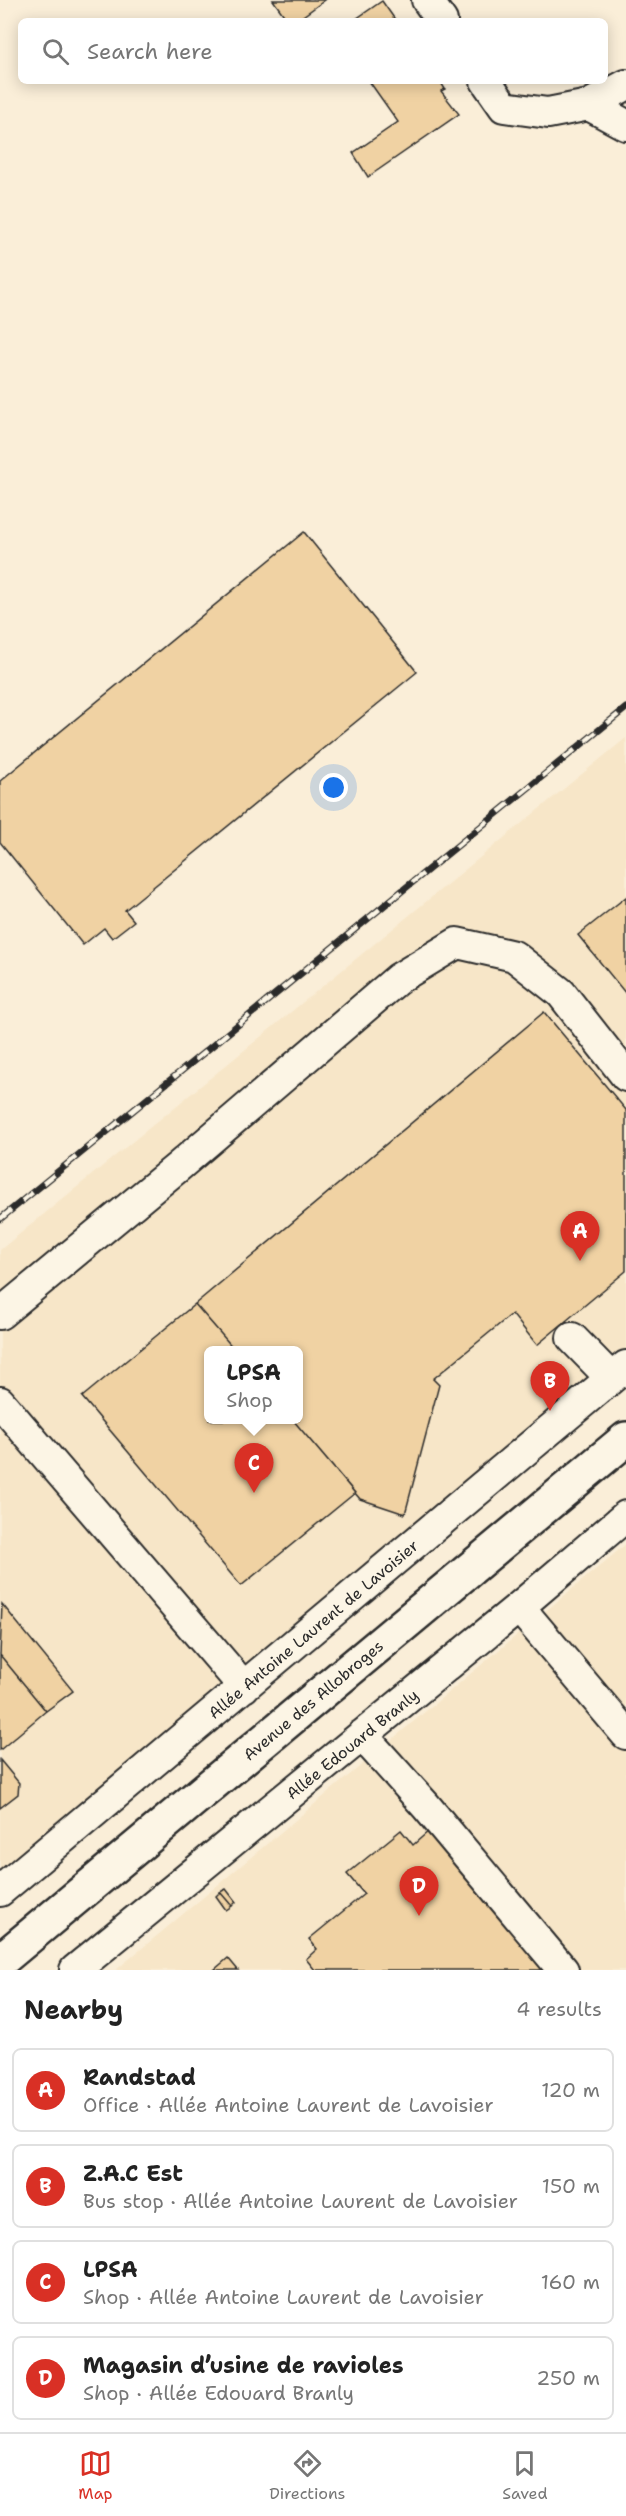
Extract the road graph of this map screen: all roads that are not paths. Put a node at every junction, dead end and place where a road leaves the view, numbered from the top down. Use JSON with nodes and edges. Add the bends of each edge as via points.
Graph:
{"nodes":[{"id":1,"x":427,"y":0,"type":"edge"},
{"id":2,"x":440,"y":18,"type":"edge"},
{"id":3,"x":488,"y":84,"type":"edge"},
{"id":4,"x":626,"y":85,"type":"edge"},
{"id":5,"x":589,"y":105,"type":"junction"},
{"id":6,"x":626,"y":125,"type":"edge"},
{"id":7,"x":626,"y":1076,"type":"edge"},
{"id":8,"x":0,"y":1314,"type":"edge"},
{"id":9,"x":572,"y":1338,"type":"dead end"},
{"id":10,"x":618,"y":1372,"type":"edge"},
{"id":11,"x":9,"y":1412,"type":"edge"},
{"id":12,"x":626,"y":1439,"type":"edge"},
{"id":13,"x":626,"y":1516,"type":"edge"},
{"id":14,"x":519,"y":1607,"type":"junction"},
{"id":15,"x":244,"y":1687,"type":"junction"},
{"id":16,"x":626,"y":1734,"type":"edge"},
{"id":17,"x":362,"y":1735,"type":"junction"},
{"id":18,"x":0,"y":1891,"type":"edge"},
{"id":19,"x":0,"y":1961,"type":"edge"},
{"id":20,"x":75,"y":1970,"type":"edge"},
{"id":21,"x":562,"y":1970,"type":"edge"}],
"edges":[{"from":1,"to":2,"type":"street"},
{"from":3,"to":5,"type":"street","via":[[504,107],[548,113]]},
{"from":4,"to":5,"type":"street"},
{"from":5,"to":6,"type":"street"},
{"from":7,"to":8,"type":"street","via":[[561,993],[514,956],[457,943],[399,978]]},
{"from":9,"to":10,"type":"street"},
{"from":10,"to":15,"type":"street","name":"Allée Antoine Laurent de Lavoisier"},
{"from":11,"to":15,"type":"street"},
{"from":12,"to":19,"type":"main road","name":"Avenue des Allobroges"},
{"from":13,"to":14,"type":"street","name":"Allée Edouard Branly"},
{"from":14,"to":16,"type":"street"},
{"from":14,"to":17,"type":"street","name":"Allée Edouard Branly"},
{"from":15,"to":18,"type":"street","name":"Allée Antoine Laurent de Lavoisier"},
{"from":17,"to":20,"type":"street","name":"Allée Edouard Branly"},
{"from":17,"to":21,"type":"street"}]}
